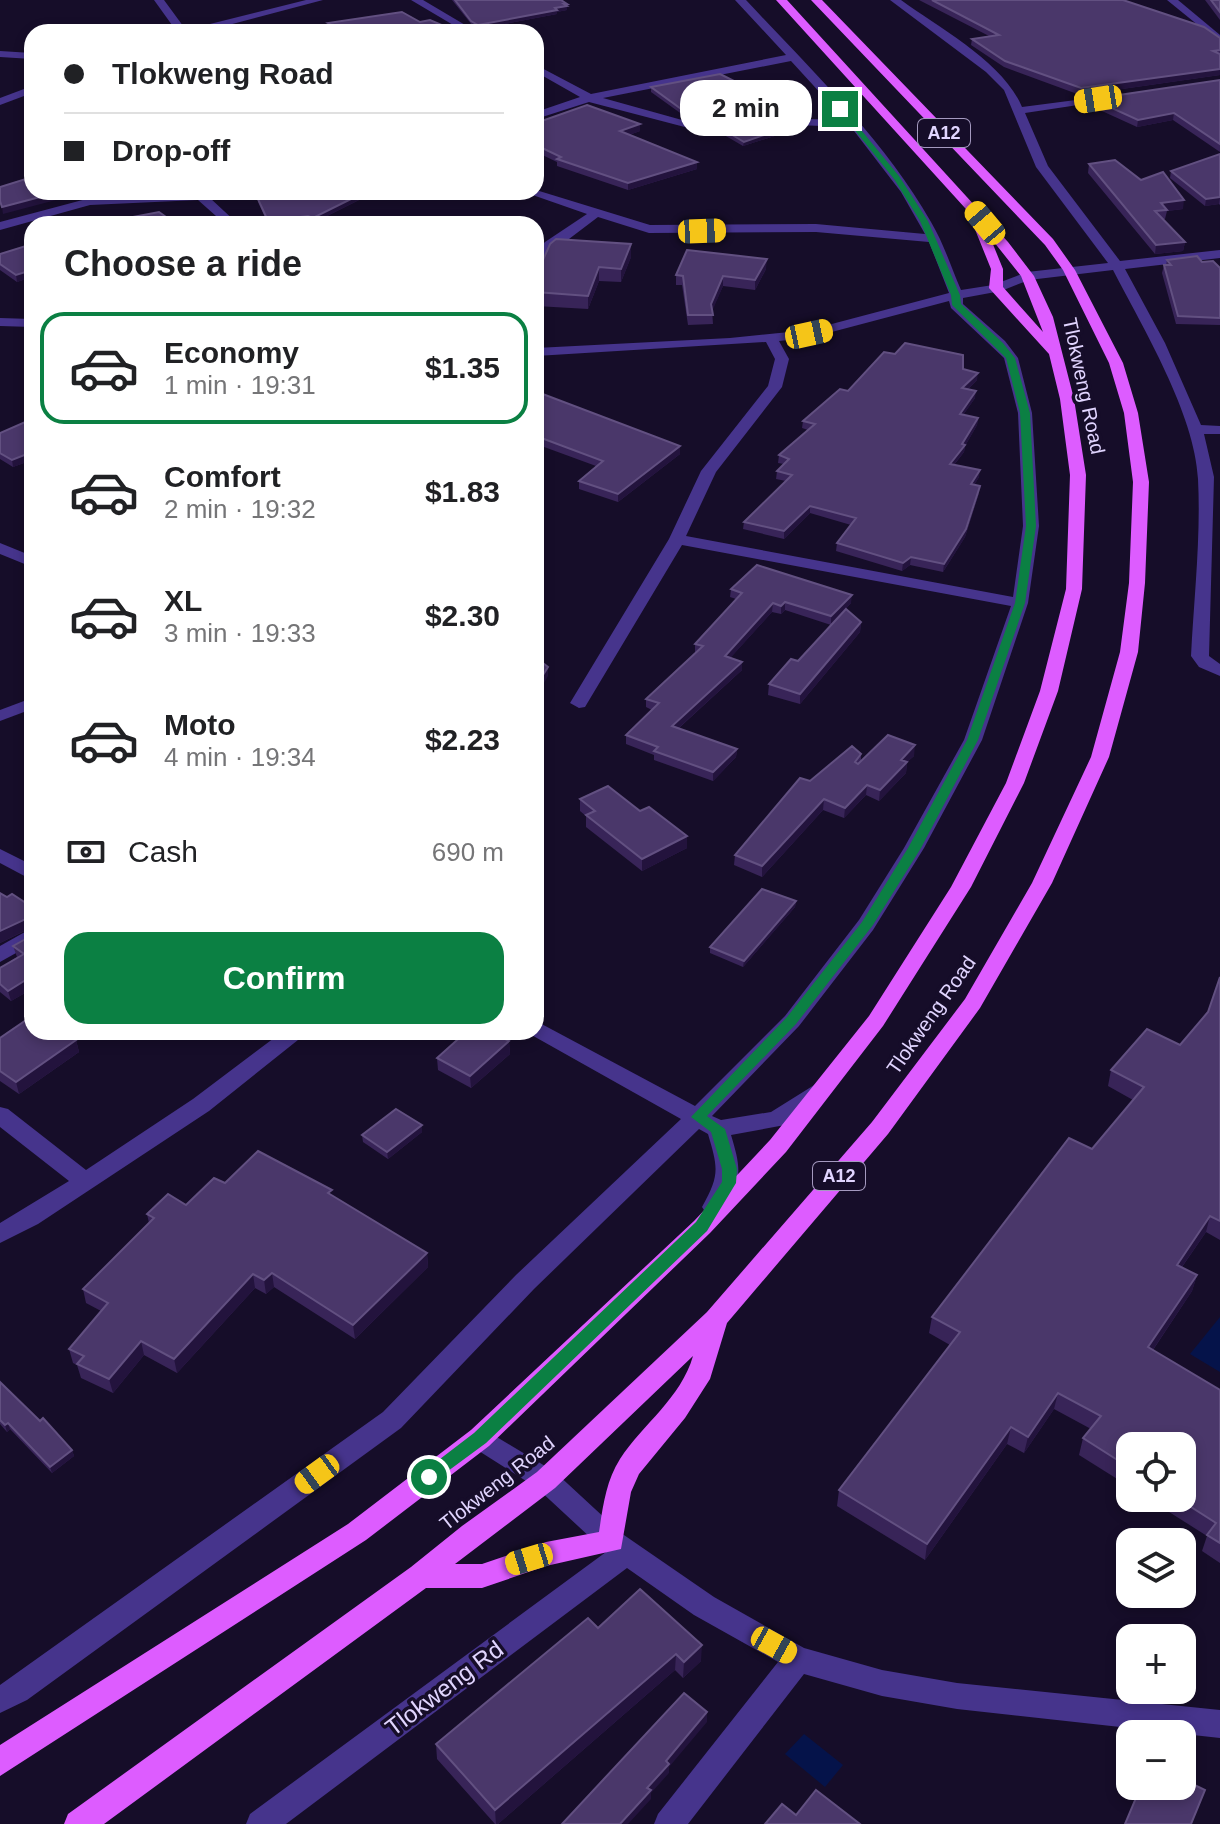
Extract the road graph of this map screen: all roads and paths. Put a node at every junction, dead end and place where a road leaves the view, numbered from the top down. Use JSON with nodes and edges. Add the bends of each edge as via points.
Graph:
{"nodes":[{"id":1,"x":159,"y":0,"type":"edge"},
{"id":2,"x":318,"y":0,"type":"edge"},
{"id":3,"x":416,"y":0,"type":"edge"},
{"id":4,"x":740,"y":0,"type":"edge"},
{"id":5,"x":781,"y":0,"type":"edge"},
{"id":6,"x":816,"y":0,"type":"edge"},
{"id":7,"x":895,"y":0,"type":"edge"},
{"id":8,"x":1172,"y":0,"type":"edge"},
{"id":9,"x":176,"y":24,"type":"edge"},
{"id":10,"x":222,"y":24,"type":"edge"},
{"id":11,"x":458,"y":24,"type":"edge"},
{"id":12,"x":1220,"y":40,"type":"edge"},
{"id":13,"x":0,"y":54,"type":"edge"},
{"id":14,"x":24,"y":56,"type":"edge"},
{"id":15,"x":794,"y":57,"type":"junction"},
{"id":16,"x":544,"y":73,"type":"edge"},
{"id":17,"x":24,"y":92,"type":"edge"},
{"id":18,"x":1138,"y":93,"type":"edge"},
{"id":19,"x":589,"y":98,"type":"junction"},
{"id":20,"x":0,"y":102,"type":"edge"},
{"id":21,"x":1019,"y":111,"type":"junction"},
{"id":22,"x":544,"y":113,"type":"edge"},
{"id":23,"x":852,"y":124,"type":"junction"},
{"id":24,"x":544,"y":197,"type":"edge"},
{"id":25,"x":123,"y":200,"type":"edge"},
{"id":26,"x":205,"y":200,"type":"edge"},
{"id":27,"x":967,"y":201,"type":"junction"},
{"id":28,"x":594,"y":214,"type":"junction"},
{"id":29,"x":39,"y":216,"type":"edge"},
{"id":30,"x":223,"y":216,"type":"edge"},
{"id":31,"x":24,"y":220,"type":"edge"},
{"id":32,"x":0,"y":226,"type":"edge"},
{"id":33,"x":934,"y":239,"type":"junction"},
{"id":34,"x":544,"y":251,"type":"edge"},
{"id":35,"x":1217,"y":257,"type":"edge"},
{"id":36,"x":1118,"y":267,"type":"junction"},
{"id":37,"x":1069,"y":270,"type":"junction"},
{"id":38,"x":1027,"y":276,"type":"junction"},
{"id":39,"x":996,"y":288,"type":"junction"},
{"id":40,"x":956,"y":295,"type":"junction"},
{"id":41,"x":0,"y":322,"type":"edge"},
{"id":42,"x":24,"y":323,"type":"edge"},
{"id":43,"x":771,"y":339,"type":"junction"},
{"id":44,"x":544,"y":352,"type":"edge"},
{"id":45,"x":1054,"y":353,"type":"junction"},
{"id":46,"x":1196,"y":429,"type":"junction"},
{"id":47,"x":1220,"y":430,"type":"edge"},
{"id":48,"x":1213,"y":524,"type":"edge"},
{"id":49,"x":677,"y":539,"type":"junction"},
{"id":50,"x":0,"y":548,"type":"edge"},
{"id":51,"x":24,"y":558,"type":"edge"},
{"id":52,"x":1020,"y":603,"type":"junction"},
{"id":53,"x":1220,"y":671,"type":"edge"},
{"id":54,"x":579,"y":703,"type":"dead end"},
{"id":55,"x":24,"y":706,"type":"edge"},
{"id":56,"x":0,"y":716,"type":"edge"},
{"id":57,"x":0,"y":855,"type":"edge"},
{"id":58,"x":24,"y":869,"type":"edge"},
{"id":59,"x":24,"y":940,"type":"edge"},
{"id":60,"x":0,"y":955,"type":"edge"},
{"id":61,"x":544,"y":1032,"type":"edge"},
{"id":62,"x":286,"y":1040,"type":"edge"},
{"id":63,"x":826,"y":1085,"type":"junction"},
{"id":64,"x":0,"y":1115,"type":"edge"},
{"id":65,"x":708,"y":1123,"type":"junction"},
{"id":66,"x":86,"y":1182,"type":"junction"},
{"id":67,"x":702,"y":1227,"type":"junction"},
{"id":68,"x":0,"y":1234,"type":"edge"},
{"id":69,"x":716,"y":1319,"type":"junction"},
{"id":70,"x":480,"y":1438,"type":"junction"},
{"id":71,"x":546,"y":1480,"type":"junction"},
{"id":72,"x":619,"y":1547,"type":"junction"},
{"id":73,"x":421,"y":1576,"type":"junction"},
{"id":74,"x":798,"y":1659,"type":"junction"},
{"id":75,"x":0,"y":1700,"type":"edge"},
{"id":76,"x":1220,"y":1724,"type":"edge"},
{"id":77,"x":0,"y":1762,"type":"edge"},
{"id":78,"x":79,"y":1824,"type":"edge"},
{"id":79,"x":261,"y":1824,"type":"edge"},
{"id":80,"x":669,"y":1824,"type":"edge"}],
"edges":[{"from":1,"to":9,"type":"street"},
{"from":2,"to":10,"type":"street"},
{"from":3,"to":11,"type":"street"},
{"from":4,"to":15,"type":"street"},
{"from":5,"to":27,"type":"main road","name":"Tlokweng Road","number":"A12"},
{"from":6,"to":37,"type":"main road","name":"Tlokweng Road","number":"A12","via":[[1043,236]]},
{"from":7,"to":21,"type":"street","via":[[990,70],[1009,89]]},
{"from":8,"to":12,"type":"street"},
{"from":13,"to":14,"type":"street"},
{"from":15,"to":19,"type":"street"},
{"from":15,"to":23,"type":"street"},
{"from":16,"to":19,"type":"street"},
{"from":17,"to":20,"type":"street"},
{"from":18,"to":21,"type":"street"},
{"from":19,"to":22,"type":"street"},
{"from":19,"to":23,"type":"street","via":[[711,129],[766,121]]},
{"from":21,"to":36,"type":"street","via":[[1051,182]]},
{"from":23,"to":33,"type":"street","via":[[897,178]]},
{"from":24,"to":28,"type":"street"},
{"from":25,"to":29,"type":"street"},
{"from":26,"to":30,"type":"street"},
{"from":27,"to":38,"type":"main road","name":"Tlokweng Road","number":"A12"},
{"from":27,"to":39,"type":"main road","via":[[997,269]]},
{"from":28,"to":33,"type":"street","via":[[660,230],[802,228]]},
{"from":28,"to":34,"type":"street"},
{"from":31,"to":32,"type":"street"},
{"from":33,"to":40,"type":"street"},
{"from":35,"to":36,"type":"street"},
{"from":36,"to":37,"type":"street"},
{"from":36,"to":46,"type":"street"},
{"from":37,"to":38,"type":"street"},
{"from":37,"to":69,"type":"main road","name":"Tlokweng Road","number":"A12","via":[[1116,363],[1131,413],[1141,482],[1129,652],[1100,757],[1042,883],[973,1003],[880,1128]]},
{"from":38,"to":39,"type":"street"},
{"from":38,"to":45,"type":"main road","name":"Tlokweng Road","number":"A12","via":[[1046,317]]},
{"from":39,"to":40,"type":"street"},
{"from":39,"to":45,"type":"main road"},
{"from":40,"to":43,"type":"street","via":[[835,329]]},
{"from":40,"to":52,"type":"street","via":[[964,315],[1011,358],[1025,413],[1031,526]]},
{"from":41,"to":42,"type":"street"},
{"from":43,"to":44,"type":"street"},
{"from":43,"to":49,"type":"street","via":[[782,359],[775,387],[709,471]]},
{"from":45,"to":63,"type":"main road","name":"Tlokweng Road","number":"A12","via":[[1078,475],[1074,589],[1049,691],[1015,783],[961,887],[876,1021]]},
{"from":46,"to":47,"type":"street"},
{"from":46,"to":48,"type":"street"},
{"from":48,"to":53,"type":"street","via":[[1200,656]]},
{"from":49,"to":52,"type":"street"},
{"from":49,"to":54,"type":"street"},
{"from":50,"to":51,"type":"street"},
{"from":52,"to":65,"type":"street","via":[[973,740],[914,848],[866,925]]},
{"from":55,"to":56,"type":"street"},
{"from":57,"to":58,"type":"street"},
{"from":59,"to":60,"type":"street"},
{"from":61,"to":65,"type":"street"},
{"from":62,"to":66,"type":"street"},
{"from":63,"to":65,"type":"street","via":[[777,1119]]},
{"from":63,"to":67,"type":"main road","name":"Tlokweng Road","number":"A12"},
{"from":64,"to":66,"type":"street"},
{"from":65,"to":67,"type":"street","via":[[729,1169],[729,1183]]},
{"from":65,"to":75,"type":"street","via":[[525,1282],[392,1420]]},
{"from":66,"to":68,"type":"street"},
{"from":67,"to":70,"type":"main road","name":"Tlokweng Road","number":"A12"},
{"from":69,"to":71,"type":"main road","name":"Tlokweng Road","number":"A12"},
{"from":69,"to":72,"type":"main road","via":[[701,1372],[629,1467],[618,1492]]},
{"from":70,"to":71,"type":"street"},
{"from":70,"to":77,"type":"main road","name":"Tlokweng Road","number":"A12","via":[[357,1532]]},
{"from":71,"to":72,"type":"street"},
{"from":71,"to":73,"type":"main road","name":"Tlokweng Road","number":"A12"},
{"from":72,"to":73,"type":"main road","via":[[546,1554],[482,1576]]},
{"from":72,"to":74,"type":"street","via":[[704,1606]]},
{"from":72,"to":79,"type":"street","name":"Tlokweng Rd"},
{"from":73,"to":78,"type":"main road","name":"Tlokweng Road","number":"A12"},
{"from":74,"to":76,"type":"street","via":[[851,1676],[957,1696]]},
{"from":74,"to":80,"type":"street"}]}
